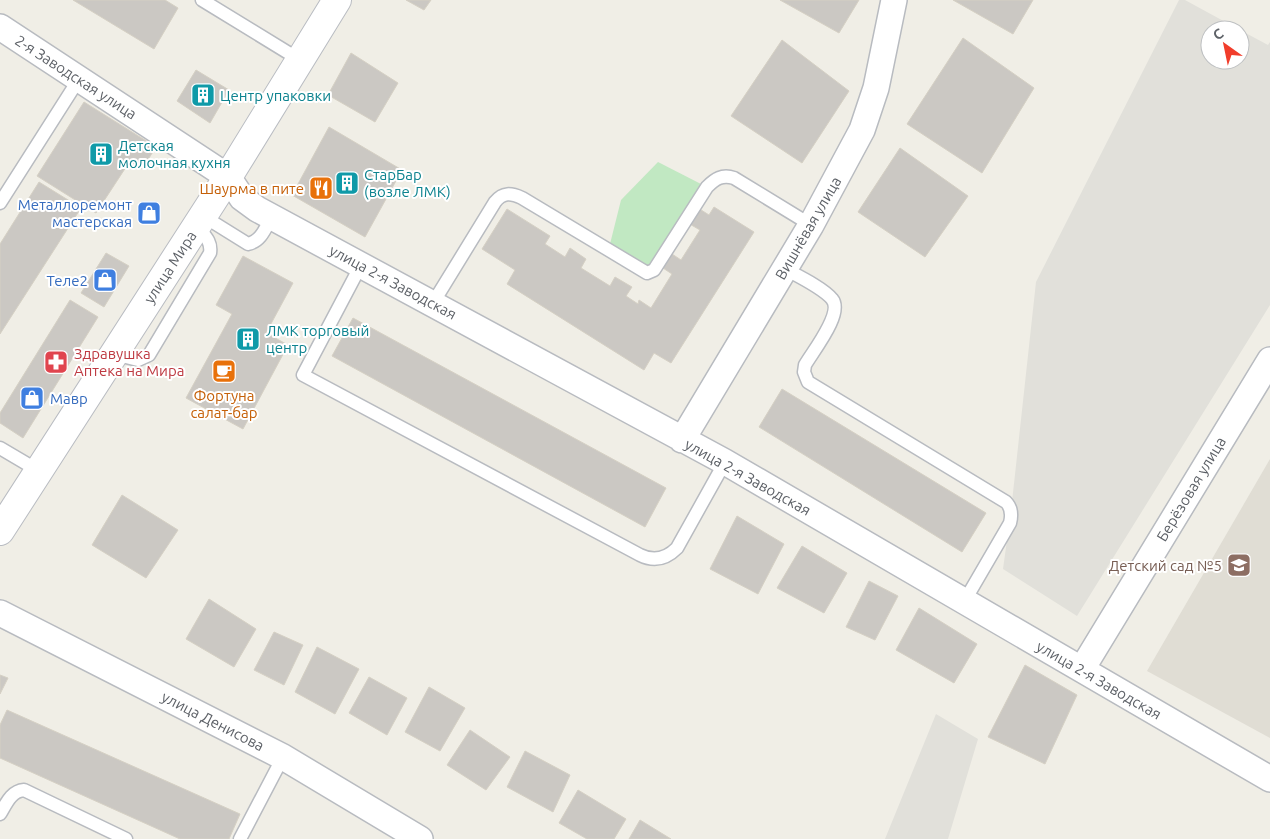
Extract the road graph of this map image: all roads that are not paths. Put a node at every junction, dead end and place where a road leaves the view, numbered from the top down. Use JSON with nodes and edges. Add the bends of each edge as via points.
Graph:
{"nodes":[{"id":1,"x":202,"y":0,"type":"edge"},
{"id":2,"x":337,"y":0,"type":"edge"},
{"id":3,"x":894,"y":0,"type":"edge"},
{"id":4,"x":0,"y":27,"type":"edge"},
{"id":5,"x":300,"y":60,"type":"junction"},
{"id":6,"x":79,"y":79,"type":"junction"},
{"id":7,"x":228,"y":177,"type":"junction"},
{"id":8,"x":0,"y":203,"type":"edge"},
{"id":9,"x":271,"y":218,"type":"junction"},
{"id":10,"x":200,"y":221,"type":"junction"},
{"id":11,"x":811,"y":225,"type":"junction"},
{"id":12,"x":361,"y":265,"type":"junction"},
{"id":13,"x":785,"y":269,"type":"junction"},
{"id":14,"x":433,"y":303,"type":"junction"},
{"id":15,"x":1270,"y":360,"type":"edge"},
{"id":16,"x":682,"y":440,"type":"junction"},
{"id":17,"x":0,"y":448,"type":"edge"},
{"id":18,"x":725,"y":462,"type":"junction"},
{"id":19,"x":39,"y":472,"type":"junction"},
{"id":20,"x":0,"y":531,"type":"edge"},
{"id":21,"x":964,"y":602,"type":"junction"},
{"id":22,"x":0,"y":613,"type":"edge"},
{"id":23,"x":1082,"y":669,"type":"junction"},
{"id":24,"x":283,"y":757,"type":"junction"},
{"id":25,"x":1270,"y":779,"type":"edge"},
{"id":26,"x":0,"y":814,"type":"edge"},
{"id":27,"x":126,"y":839,"type":"edge"},
{"id":28,"x":240,"y":839,"type":"edge"},
{"id":29,"x":420,"y":839,"type":"edge"}],
"edges":[{"from":1,"to":5,"type":"lane"},
{"from":2,"to":5,"type":"street","name":"улица Мира"},
{"from":3,"to":11,"type":"street","name":"Вишнёвая улица","via":[[876,88],[862,130]]},
{"from":4,"to":6,"type":"street","name":"2-я Заводская улица"},
{"from":5,"to":7,"type":"street","name":"улица Мира"},
{"from":6,"to":7,"type":"street","name":"2-я Заводская улица"},
{"from":6,"to":8,"type":"lane"},
{"from":7,"to":9,"type":"street","name":"улица 2-я Заводская","via":[[242,198]]},
{"from":7,"to":10,"type":"street","name":"улица Мира"},
{"from":9,"to":10,"type":"lane","via":[[257,241],[248,244]]},
{"from":9,"to":12,"type":"street","name":"улица 2-я Заводская"},
{"from":10,"to":19,"type":"street","name":"улица Мира"},
{"from":11,"to":13,"type":"street","name":"Вишнёвая улица"},
{"from":11,"to":14,"type":"lane","via":[[734,178],[720,178],[707,187],[654,270],[647,274],[522,198],[504,195],[495,202]]},
{"from":12,"to":14,"type":"street","name":"улица 2-я Заводская"},
{"from":12,"to":18,"type":"lane","via":[[303,375],[640,555],[655,560],[677,548]]},
{"from":13,"to":16,"type":"street","name":"Вишнёвая улица"},
{"from":13,"to":21,"type":"lane","via":[[824,292],[835,304],[832,321],[805,365],[808,382],[1010,506],[1010,523]]},
{"from":14,"to":16,"type":"street","name":"улица 2-я Заводская"},
{"from":15,"to":23,"type":"street","name":"Берёзовая улица"},
{"from":16,"to":18,"type":"street","name":"улица 2-я Заводская"},
{"from":17,"to":19,"type":"lane"},
{"from":18,"to":21,"type":"street","name":"улица 2-я Заводская"},
{"from":19,"to":20,"type":"street","name":"улица Мира"},
{"from":21,"to":23,"type":"street","name":"улица 2-я Заводская"},
{"from":22,"to":24,"type":"street","name":"улица Денисова"},
{"from":23,"to":25,"type":"street","name":"улица 2-я Заводская"},
{"from":24,"to":28,"type":"lane"},
{"from":24,"to":29,"type":"street","name":"улица Денисова"},
{"from":26,"to":27,"type":"lane","via":[[13,794],[24,790]]}]}
